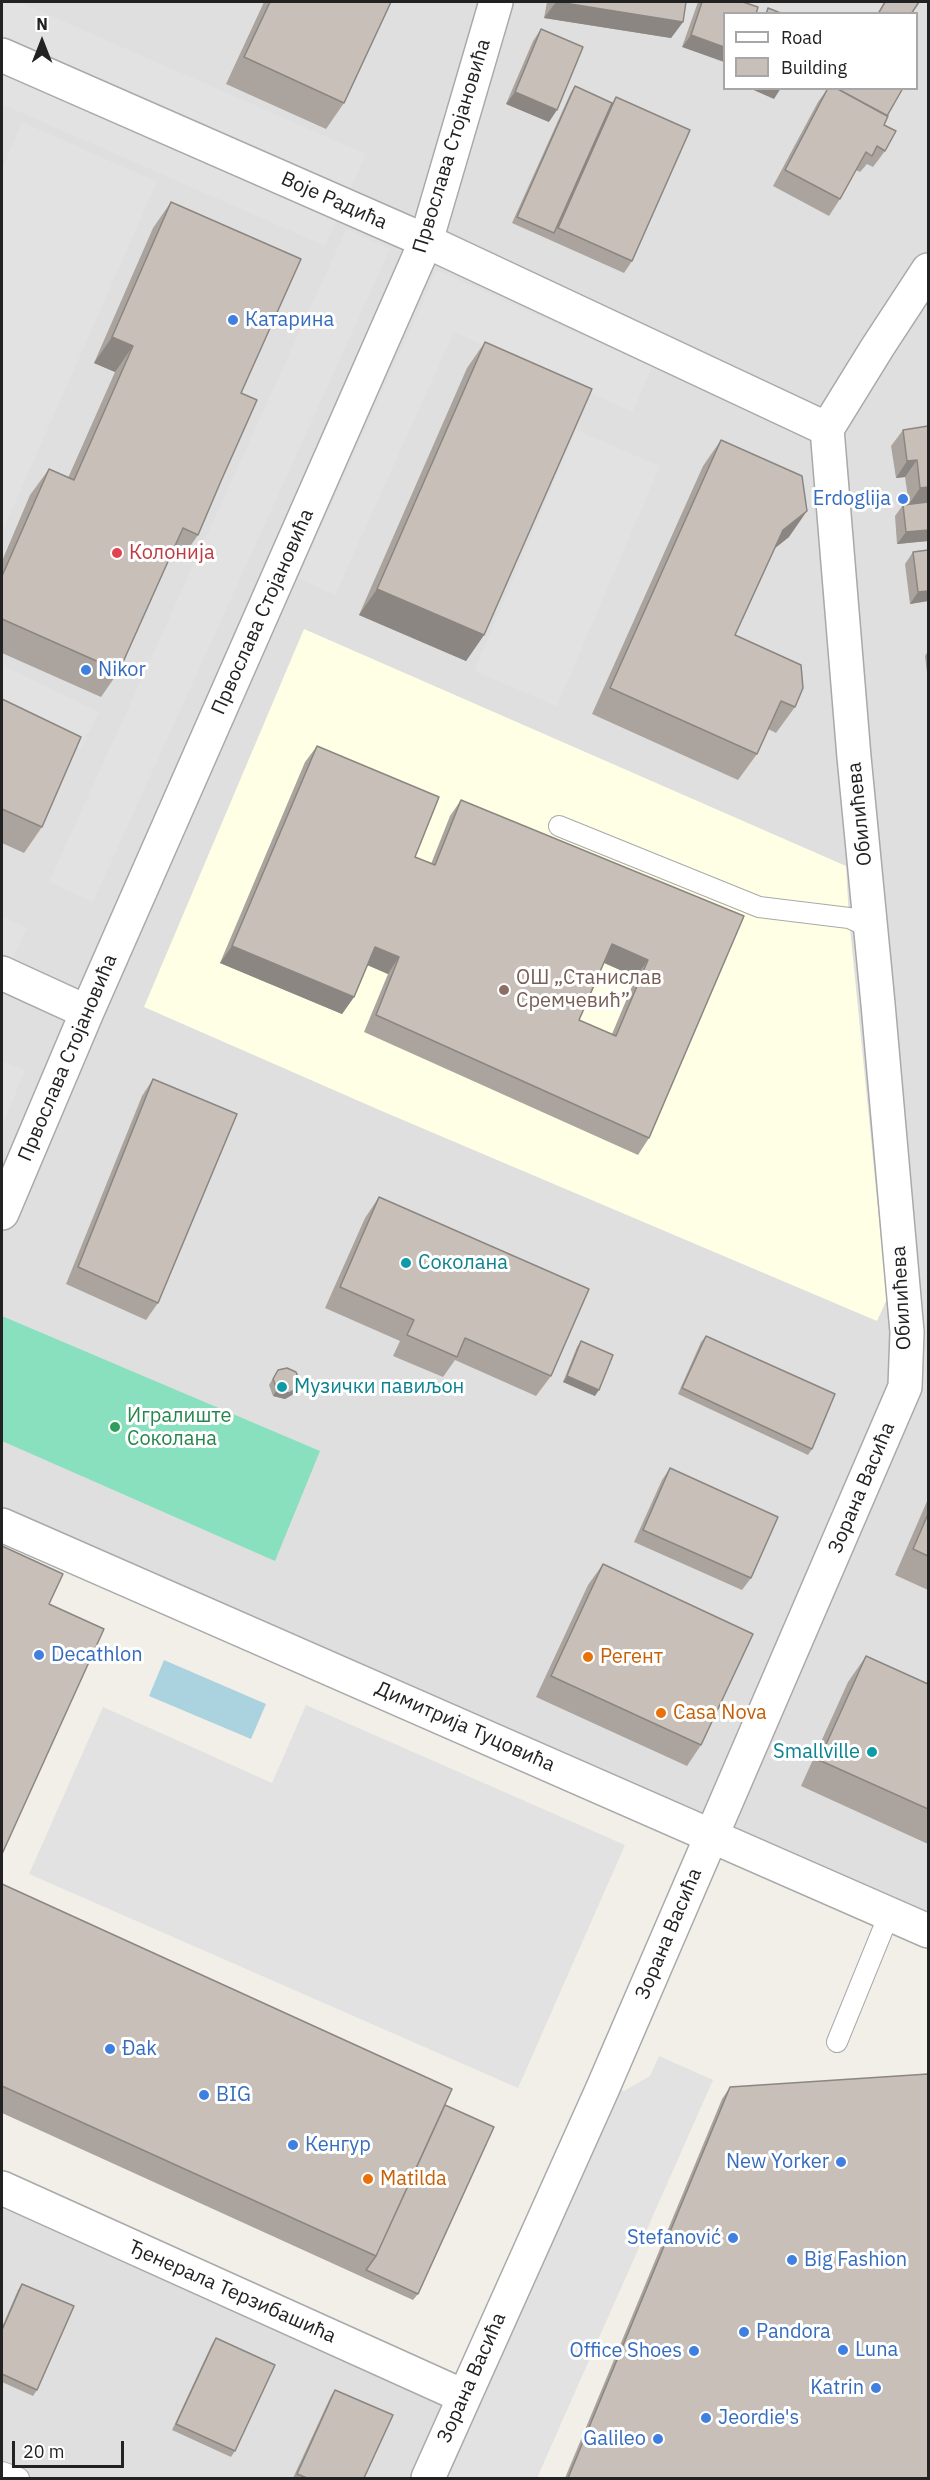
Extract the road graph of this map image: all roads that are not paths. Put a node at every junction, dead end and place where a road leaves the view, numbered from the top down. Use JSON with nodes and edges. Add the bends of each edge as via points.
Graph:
{"nodes":[{"id":1,"x":496,"y":2,"type":"edge"},
{"id":2,"x":2,"y":55,"type":"edge"},
{"id":3,"x":426,"y":241,"type":"junction"},
{"id":4,"x":928,"y":270,"type":"edge"},
{"id":5,"x":827,"y":429,"type":"junction"},
{"id":6,"x":559,"y":826,"type":"dead end"},
{"id":7,"x":871,"y":928,"type":"junction"},
{"id":8,"x":2,"y":973,"type":"edge"},
{"id":9,"x":87,"y":1012,"type":"junction"},
{"id":10,"x":2,"y":1214,"type":"edge"},
{"id":11,"x":917,"y":1392,"type":"edge"},
{"id":12,"x":2,"y":1525,"type":"edge"},
{"id":13,"x":712,"y":1835,"type":"junction"},
{"id":14,"x":890,"y":1912,"type":"junction"},
{"id":15,"x":928,"y":1931,"type":"edge"},
{"id":16,"x":837,"y":2042,"type":"dead end"},
{"id":17,"x":2,"y":2188,"type":"edge"},
{"id":18,"x":463,"y":2396,"type":"junction"},
{"id":19,"x":2,"y":2472,"type":"edge"},
{"id":20,"x":19,"y":2478,"type":"edge"},
{"id":21,"x":428,"y":2478,"type":"edge"}],
"edges":[{"from":1,"to":3,"type":"street","name":"Првослава Стојановића"},
{"from":2,"to":3,"type":"street","name":"Воје Радића"},
{"from":3,"to":5,"type":"street","name":"Воје Радића"},
{"from":3,"to":9,"type":"street","name":"Првослава Стојановића"},
{"from":4,"to":5,"type":"street"},
{"from":5,"to":7,"type":"street","name":"Обилићева"},
{"from":6,"to":7,"type":"lane","via":[[759,907],[849,918]]},
{"from":7,"to":11,"type":"street","name":"Обилићева","via":[[906,1332]]},
{"from":8,"to":9,"type":"street"},
{"from":9,"to":10,"type":"street","name":"Првослава Стојановића"},
{"from":11,"to":13,"type":"street","name":"Зорана Васића"},
{"from":12,"to":13,"type":"street","name":"Димитрија Туцовића"},
{"from":13,"to":14,"type":"street","name":"Димитрија Туцовића"},
{"from":13,"to":18,"type":"street","name":"Зорана Васића"},
{"from":14,"to":15,"type":"street","name":"Димитрија Туцовића"},
{"from":14,"to":16,"type":"lane"},
{"from":17,"to":18,"type":"street","name":"Ђенерала Терзибашића"},
{"from":18,"to":21,"type":"street","name":"Зорана Васића"},
{"from":19,"to":20,"type":"lane"}]}
